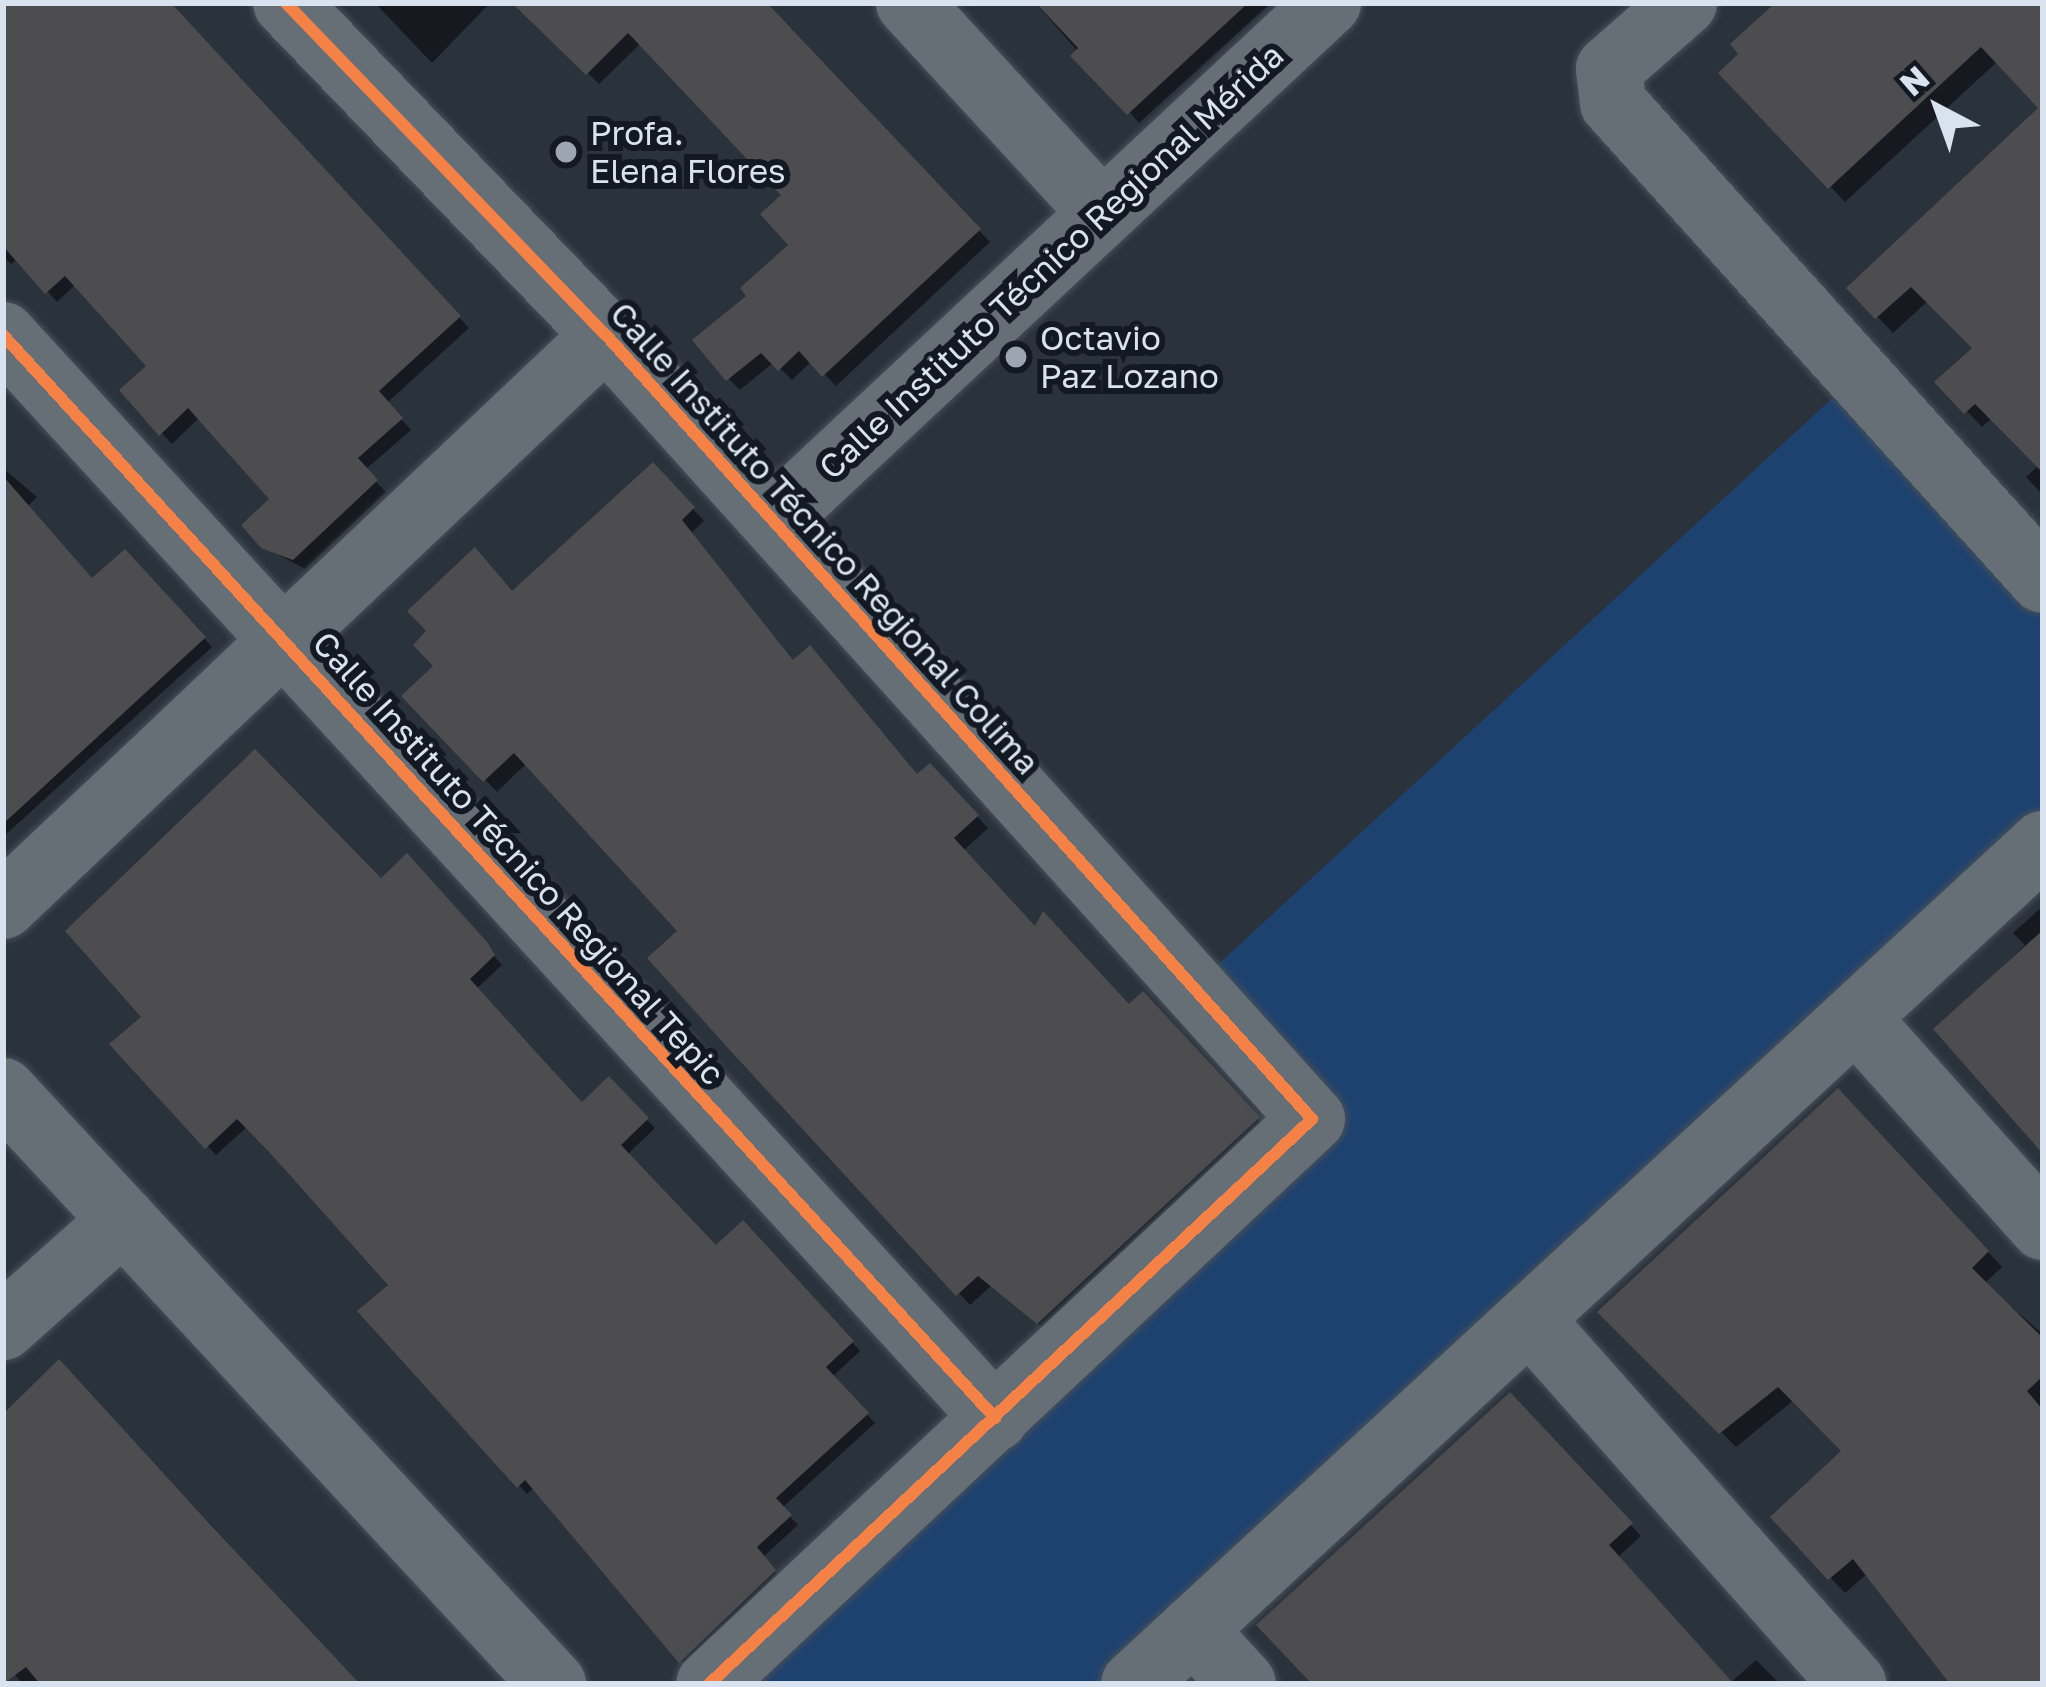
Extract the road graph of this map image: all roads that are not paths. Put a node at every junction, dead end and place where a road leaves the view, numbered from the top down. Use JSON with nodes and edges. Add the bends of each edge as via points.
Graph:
{"nodes":[{"id":1,"x":286,"y":3,"type":"edge"},
{"id":2,"x":909,"y":3,"type":"edge"},
{"id":3,"x":1328,"y":3,"type":"edge"},
{"id":4,"x":1684,"y":3,"type":"edge"},
{"id":5,"x":1102,"y":213,"type":"junction"},
{"id":6,"x":3,"y":335,"type":"edge"},
{"id":7,"x":606,"y":335,"type":"junction"},
{"id":8,"x":774,"y":520,"type":"junction"},
{"id":9,"x":2043,"y":580,"type":"edge"},
{"id":10,"x":284,"y":641,"type":"junction"},
{"id":11,"x":2043,"y":844,"type":"edge"},
{"id":12,"x":3,"y":905,"type":"edge"},
{"id":13,"x":1858,"y":1020,"type":"junction"},
{"id":14,"x":3,"y":1091,"type":"edge"},
{"id":15,"x":123,"y":1220,"type":"junction"},
{"id":16,"x":2043,"y":1227,"type":"edge"},
{"id":17,"x":1532,"y":1322,"type":"junction"},
{"id":18,"x":3,"y":1328,"type":"edge"},
{"id":19,"x":995,"y":1418,"type":"junction"},
{"id":20,"x":1193,"y":1629,"type":"junction"},
{"id":21,"x":553,"y":1684,"type":"edge"},
{"id":22,"x":709,"y":1684,"type":"edge"},
{"id":23,"x":1134,"y":1684,"type":"edge"},
{"id":24,"x":1243,"y":1684,"type":"edge"},
{"id":25,"x":1852,"y":1684,"type":"edge"}],
"edges":[{"from":1,"to":7,"type":"street","name":"Calle Instituto Técnico Regional Colima"},
{"from":2,"to":5,"type":"street"},
{"from":3,"to":5,"type":"street","name":"Calle Instituto Técnico Regional Mérida"},
{"from":4,"to":9,"type":"street","via":[[1609,69],[1613,104]]},
{"from":5,"to":8,"type":"street","name":"Calle Instituto Técnico Regional Mérida"},
{"from":6,"to":10,"type":"street","name":"Calle Instituto Técnico Regional Tepic"},
{"from":7,"to":8,"type":"street","name":"Calle Instituto Técnico Regional Colima"},
{"from":7,"to":10,"type":"street"},
{"from":8,"to":19,"type":"street","name":"Calle Instituto Técnico Regional Colima","via":[[1312,1120]]},
{"from":10,"to":12,"type":"street"},
{"from":10,"to":19,"type":"street","name":"Calle Instituto Técnico Regional Tepic"},
{"from":11,"to":13,"type":"street"},
{"from":13,"to":16,"type":"street"},
{"from":13,"to":17,"type":"street"},
{"from":14,"to":15,"type":"street"},
{"from":15,"to":18,"type":"street"},
{"from":15,"to":21,"type":"street"},
{"from":17,"to":20,"type":"street"},
{"from":17,"to":25,"type":"street"},
{"from":19,"to":22,"type":"street"},
{"from":20,"to":23,"type":"street"},
{"from":20,"to":24,"type":"street"}]}
